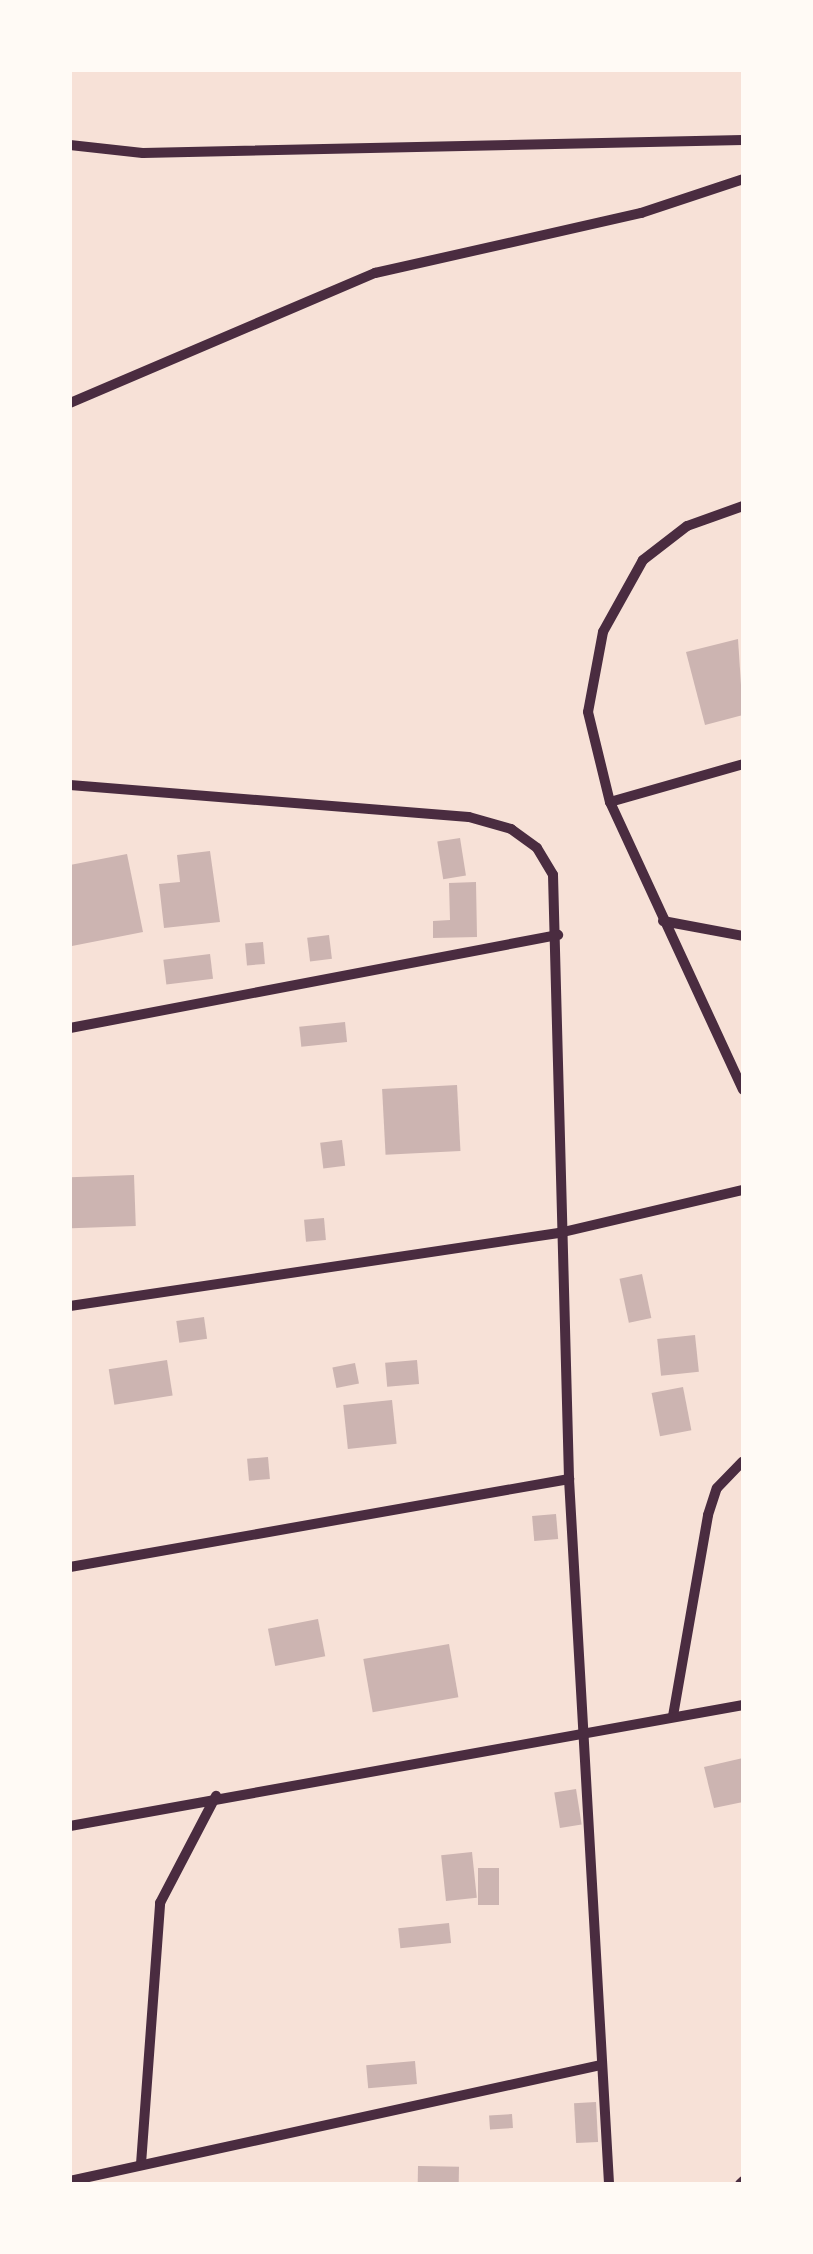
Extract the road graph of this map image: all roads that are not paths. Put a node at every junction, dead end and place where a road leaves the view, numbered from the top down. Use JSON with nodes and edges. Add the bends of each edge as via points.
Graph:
{"nodes":[{"id":1,"x":743,"y":140,"type":"edge"},
{"id":2,"x":70,"y":145,"type":"edge"},
{"id":3,"x":743,"y":180,"type":"edge"},
{"id":4,"x":70,"y":403,"type":"edge"},
{"id":5,"x":743,"y":506,"type":"edge"},
{"id":6,"x":743,"y":764,"type":"edge"},
{"id":7,"x":70,"y":785,"type":"edge"},
{"id":8,"x":610,"y":802,"type":"junction"},
{"id":9,"x":663,"y":921,"type":"junction"},
{"id":10,"x":558,"y":935,"type":"junction"},
{"id":11,"x":743,"y":936,"type":"edge"},
{"id":12,"x":70,"y":1028,"type":"edge"},
{"id":13,"x":743,"y":1090,"type":"edge"},
{"id":14,"x":743,"y":1190,"type":"edge"},
{"id":15,"x":560,"y":1233,"type":"junction"},
{"id":16,"x":70,"y":1306,"type":"edge"},
{"id":17,"x":743,"y":1461,"type":"edge"},
{"id":18,"x":569,"y":1479,"type":"junction"},
{"id":19,"x":70,"y":1567,"type":"edge"},
{"id":20,"x":743,"y":1705,"type":"edge"},
{"id":21,"x":673,"y":1716,"type":"junction"},
{"id":22,"x":583,"y":1732,"type":"junction"},
{"id":23,"x":216,"y":1796,"type":"junction"},
{"id":24,"x":70,"y":1826,"type":"edge"},
{"id":25,"x":601,"y":2064,"type":"junction"},
{"id":26,"x":141,"y":2164,"type":"junction"},
{"id":27,"x":70,"y":2181,"type":"edge"},
{"id":28,"x":609,"y":2184,"type":"edge"}],
"edges":[{"from":1,"to":2,"type":"street","via":[[143,154]]},
{"from":3,"to":4,"type":"street","via":[[641,213],[375,273]]},
{"from":5,"to":8,"type":"street","via":[[687,526],[643,560],[603,632],[588,712]]},
{"from":6,"to":8,"type":"street"},
{"from":7,"to":10,"type":"street","via":[[469,817],[511,829],[537,848],[554,875]]},
{"from":8,"to":9,"type":"street"},
{"from":9,"to":11,"type":"street"},
{"from":9,"to":13,"type":"street"},
{"from":10,"to":12,"type":"street"},
{"from":10,"to":15,"type":"street"},
{"from":14,"to":15,"type":"street"},
{"from":15,"to":16,"type":"street"},
{"from":15,"to":18,"type":"street"},
{"from":17,"to":21,"type":"street","via":[[718,1488],[708,1516]]},
{"from":18,"to":19,"type":"street"},
{"from":18,"to":22,"type":"street"},
{"from":20,"to":21,"type":"street"},
{"from":21,"to":22,"type":"street"},
{"from":22,"to":23,"type":"street"},
{"from":22,"to":25,"type":"street"},
{"from":23,"to":24,"type":"street"},
{"from":23,"to":26,"type":"street","via":[[160,1903]]},
{"from":25,"to":26,"type":"street"},
{"from":25,"to":28,"type":"street"},
{"from":26,"to":27,"type":"street"}]}
